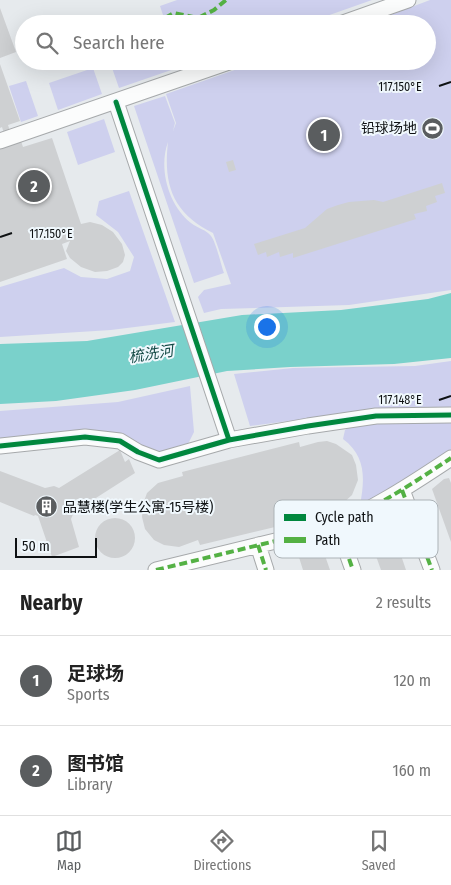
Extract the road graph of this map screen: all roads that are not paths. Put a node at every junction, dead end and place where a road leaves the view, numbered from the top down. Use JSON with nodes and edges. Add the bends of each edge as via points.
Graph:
{"nodes":[{"id":1,"x":408,"y":0,"type":"edge"},
{"id":2,"x":366,"y":15,"type":"edge"},
{"id":3,"x":207,"y":70,"type":"edge"},
{"id":4,"x":116,"y":102,"type":"junction"},
{"id":5,"x":0,"y":141,"type":"edge"},
{"id":6,"x":451,"y":415,"type":"edge"},
{"id":7,"x":229,"y":440,"type":"junction"},
{"id":8,"x":0,"y":446,"type":"edge"},
{"id":9,"x":451,"y":458,"type":"edge"},
{"id":10,"x":402,"y":490,"type":"junction"},
{"id":11,"x":385,"y":500,"type":"edge"},
{"id":12,"x":406,"y":500,"type":"edge"},
{"id":13,"x":274,"y":541,"type":"edge"},
{"id":14,"x":258,"y":545,"type":"junction"},
{"id":15,"x":349,"y":558,"type":"edge"},
{"id":16,"x":428,"y":558,"type":"edge"},
{"id":17,"x":189,"y":566,"type":"edge"},
{"id":18,"x":156,"y":570,"type":"edge"},
{"id":19,"x":266,"y":570,"type":"edge"},
{"id":20,"x":353,"y":570,"type":"edge"},
{"id":21,"x":432,"y":570,"type":"edge"}],
"edges":[{"from":1,"to":2,"type":"street"},
{"from":3,"to":4,"type":"street"},
{"from":4,"to":5,"type":"street"},
{"from":4,"to":7,"type":"street"},
{"from":6,"to":7,"type":"street","via":[[376,416]]},
{"from":7,"to":8,"type":"street","via":[[159,460],[120,441],[85,437]]},
{"from":9,"to":10,"type":"street"},
{"from":10,"to":11,"type":"street"},
{"from":10,"to":12,"type":"street"},
{"from":13,"to":14,"type":"street"},
{"from":14,"to":17,"type":"street"},
{"from":14,"to":19,"type":"street"},
{"from":15,"to":20,"type":"street"},
{"from":16,"to":21,"type":"street"},
{"from":17,"to":18,"type":"street"}]}
